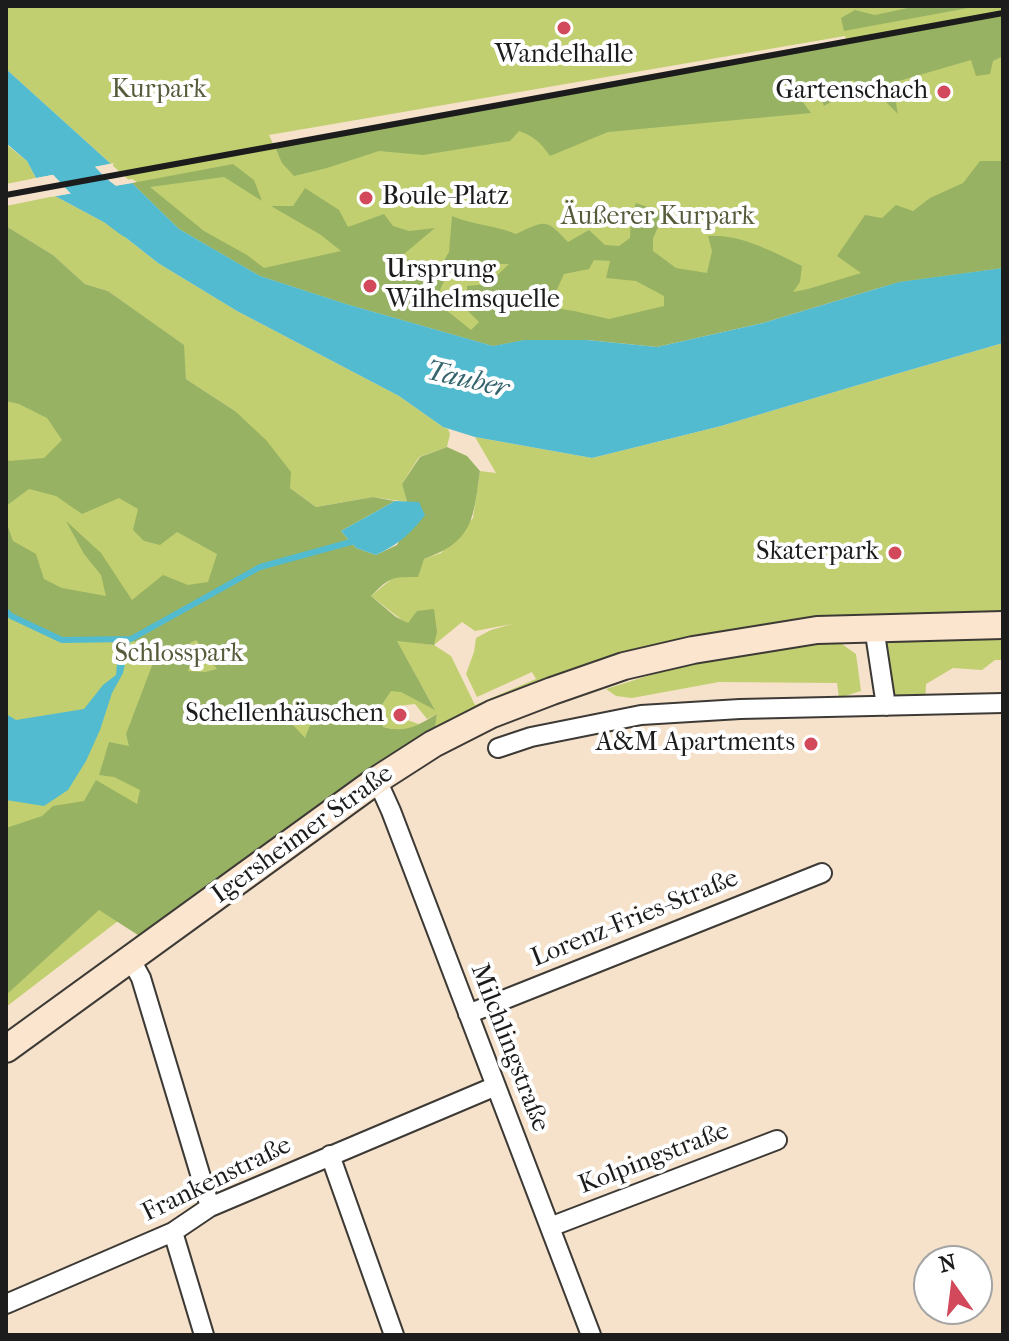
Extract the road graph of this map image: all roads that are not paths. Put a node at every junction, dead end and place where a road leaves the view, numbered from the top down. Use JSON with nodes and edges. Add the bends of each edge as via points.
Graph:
{"nodes":[{"id":1,"x":1003,"y":625,"type":"edge"},
{"id":2,"x":874,"y":627,"type":"junction"},
{"id":3,"x":1003,"y":703,"type":"edge"},
{"id":4,"x":886,"y":706,"type":"junction"},
{"id":5,"x":498,"y":748,"type":"dead end"},
{"id":6,"x":377,"y":780,"type":"junction"},
{"id":7,"x":822,"y":873,"type":"dead end"},
{"id":8,"x":130,"y":958,"type":"junction"},
{"id":9,"x":468,"y":1014,"type":"junction"},
{"id":10,"x":6,"y":1049,"type":"edge"},
{"id":11,"x":496,"y":1086,"type":"junction"},
{"id":12,"x":777,"y":1140,"type":"dead end"},
{"id":13,"x":330,"y":1155,"type":"junction"},
{"id":14,"x":210,"y":1207,"type":"junction"},
{"id":15,"x":550,"y":1227,"type":"junction"},
{"id":16,"x":173,"y":1232,"type":"junction"},
{"id":17,"x":6,"y":1304,"type":"edge"},
{"id":18,"x":204,"y":1335,"type":"edge"},
{"id":19,"x":394,"y":1335,"type":"edge"},
{"id":20,"x":591,"y":1335,"type":"edge"}],
"edges":[{"from":1,"to":2,"type":"street","name":"Igersheimer Straße"},
{"from":2,"to":4,"type":"street"},
{"from":2,"to":6,"type":"street","name":"Igersheimer Straße","via":[[817,630],[624,666],[492,714]]},
{"from":3,"to":4,"type":"street"},
{"from":4,"to":5,"type":"street","via":[[641,715]]},
{"from":6,"to":8,"type":"street","name":"Igersheimer Straße"},
{"from":6,"to":9,"type":"street","name":"Milchlingstraße"},
{"from":7,"to":9,"type":"street","name":"Lorenz-Fries-Straße"},
{"from":8,"to":10,"type":"street","name":"Igersheimer Straße"},
{"from":8,"to":14,"type":"street","via":[[141,978]]},
{"from":9,"to":11,"type":"street","name":"Milchlingstraße"},
{"from":11,"to":13,"type":"street","name":"Frankenstraße"},
{"from":11,"to":15,"type":"street","name":"Milchlingstraße"},
{"from":12,"to":15,"type":"street","name":"Kolpingstraße"},
{"from":13,"to":14,"type":"street","name":"Frankenstraße"},
{"from":13,"to":19,"type":"street"},
{"from":14,"to":16,"type":"street","name":"Frankenstraße"},
{"from":15,"to":20,"type":"street","name":"Milchlingstraße"},
{"from":16,"to":17,"type":"street","name":"Frankenstraße"},
{"from":16,"to":18,"type":"street"}]}
